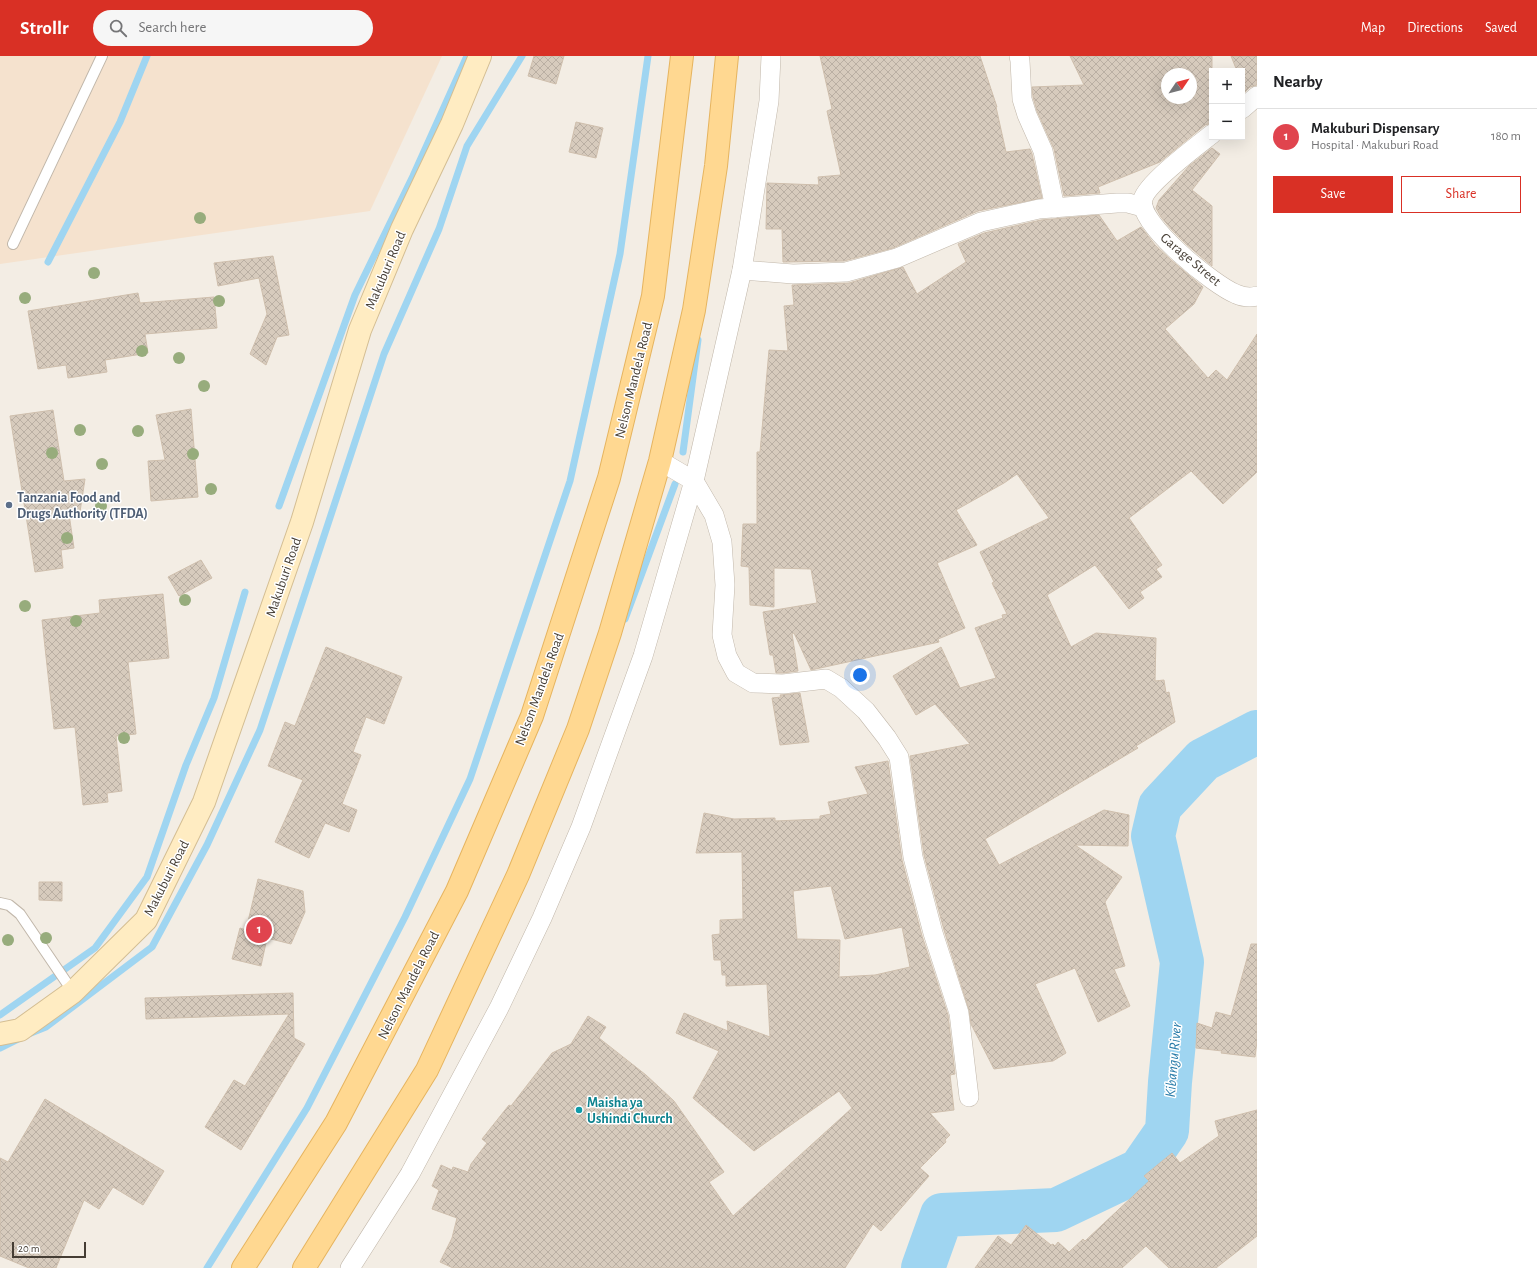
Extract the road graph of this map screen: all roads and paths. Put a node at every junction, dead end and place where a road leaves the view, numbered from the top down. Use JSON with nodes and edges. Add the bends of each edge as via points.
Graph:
{"nodes":[{"id":1,"x":102,"y":56,"type":"edge"},
{"id":2,"x":480,"y":56,"type":"edge"},
{"id":3,"x":682,"y":56,"type":"edge"},
{"id":4,"x":727,"y":56,"type":"edge"},
{"id":5,"x":771,"y":56,"type":"edge"},
{"id":6,"x":1019,"y":56,"type":"edge"},
{"id":7,"x":1257,"y":96,"type":"edge"},
{"id":8,"x":1245,"y":106,"type":"edge"},
{"id":9,"x":1209,"y":137,"type":"edge"},
{"id":10,"x":1143,"y":207,"type":"junction"},
{"id":11,"x":1055,"y":208,"type":"junction"},
{"id":12,"x":13,"y":244,"type":"dead end"},
{"id":13,"x":742,"y":270,"type":"junction"},
{"id":14,"x":1257,"y":296,"type":"edge"},
{"id":15,"x":660,"y":461,"type":"junction"},
{"id":16,"x":694,"y":481,"type":"junction"},
{"id":17,"x":0,"y":903,"type":"edge"},
{"id":18,"x":73,"y":992,"type":"junction"},
{"id":19,"x":0,"y":1034,"type":"edge"},
{"id":20,"x":969,"y":1097,"type":"dead end"},
{"id":21,"x":243,"y":1268,"type":"edge"},
{"id":22,"x":304,"y":1268,"type":"edge"},
{"id":23,"x":350,"y":1268,"type":"edge"}],
"edges":[{"from":1,"to":12,"type":"lane"},
{"from":2,"to":18,"type":"street","name":"Makuburi Road","via":[[452,124],[402,229],[360,330],[302,522],[204,802],[146,920]]},
{"from":3,"to":21,"type":"main road","name":"Nelson Mandela Road","via":[[653,296],[609,478],[532,716],[457,891],[336,1123]]},
{"from":4,"to":15,"type":"main road","via":[[716,166],[694,310]]},
{"from":5,"to":13,"type":"street","via":[[769,101]]},
{"from":6,"to":11,"type":"street","via":[[1022,100],[1043,151]]},
{"from":7,"to":8,"type":"street"},
{"from":9,"to":10,"type":"street","via":[[1157,180],[1145,194]]},
{"from":10,"to":11,"type":"street","via":[[1117,203]]},
{"from":10,"to":14,"type":"street","name":"Garage Street","via":[[1153,226],[1164,239],[1208,276],[1236,294],[1251,298]]},
{"from":11,"to":13,"type":"street","via":[[1038,209],[981,222],[897,258],[846,272],[793,274]]},
{"from":13,"to":16,"type":"street"},
{"from":15,"to":16,"type":"street"},
{"from":15,"to":22,"type":"main road","via":[[610,633],[578,729],[518,875],[427,1070]]},
{"from":16,"to":20,"type":"street","via":[[714,515],[722,542],[722,635],[727,656],[736,673],[752,683],[783,684],[826,679],[841,688],[866,711],[899,757],[913,857],[933,933],[960,1013]]},
{"from":16,"to":23,"type":"street","via":[[643,656],[581,827],[542,918],[499,1008],[410,1174]]},
{"from":17,"to":18,"type":"lane","via":[[9,905],[20,914]]},
{"from":18,"to":19,"type":"street","name":"Makuburi Road","via":[[20,1030]]}]}
